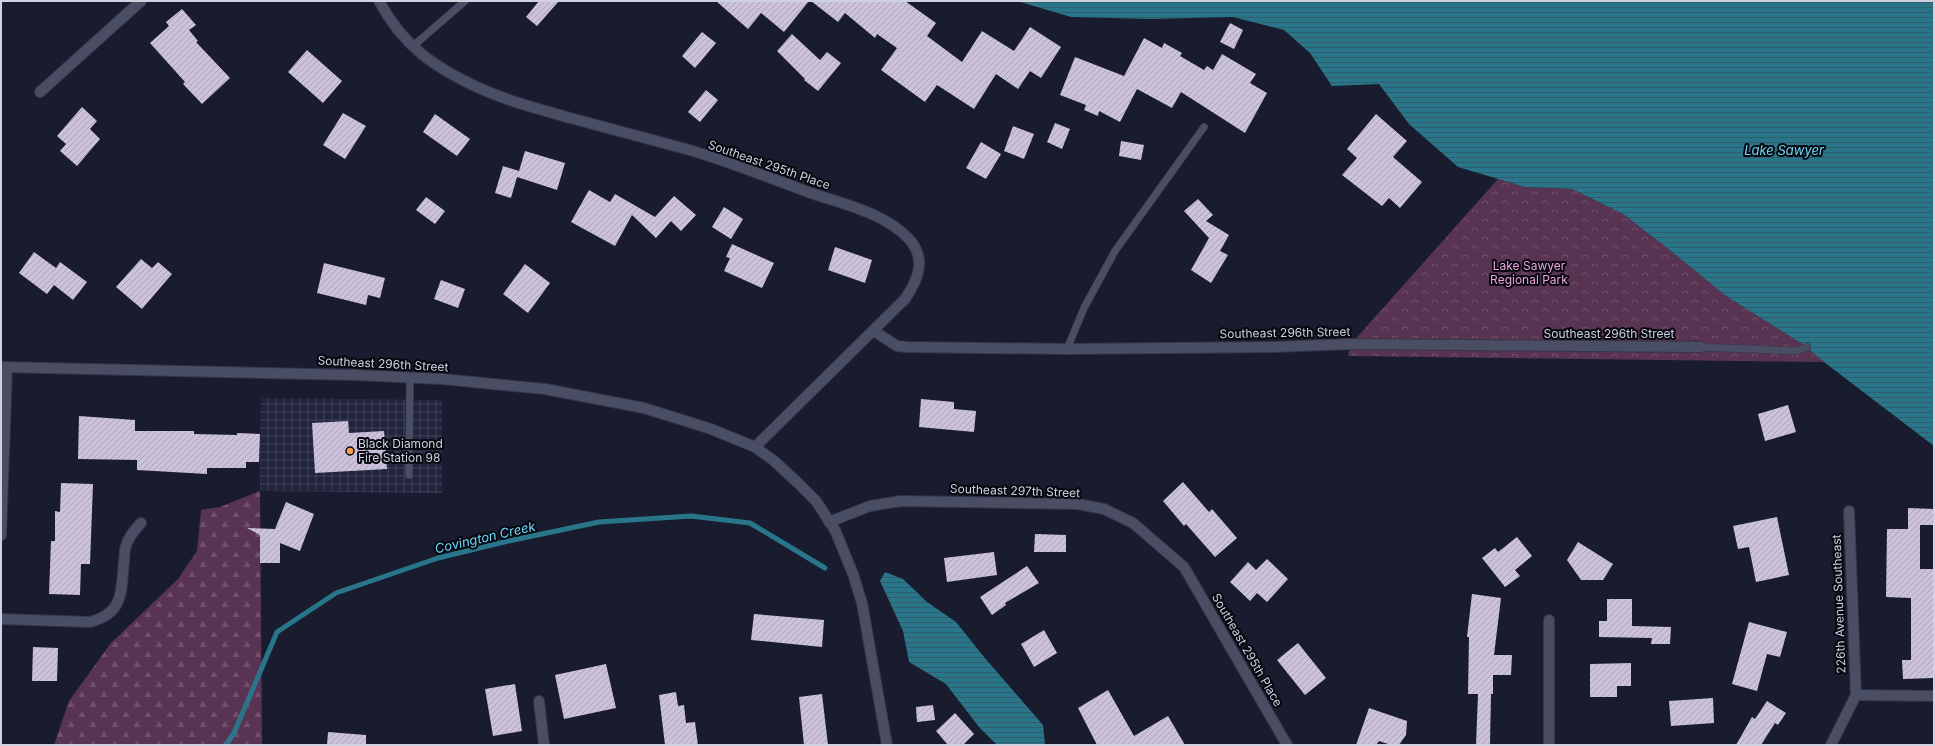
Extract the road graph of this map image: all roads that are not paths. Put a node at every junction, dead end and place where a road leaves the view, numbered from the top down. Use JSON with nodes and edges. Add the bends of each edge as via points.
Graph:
{"nodes":[{"id":1,"x":141,"y":1,"type":"edge"},
{"id":2,"x":379,"y":1,"type":"edge"},
{"id":3,"x":464,"y":1,"type":"edge"},
{"id":4,"x":412,"y":47,"type":"junction"},
{"id":5,"x":40,"y":92,"type":"dead end"},
{"id":6,"x":1204,"y":127,"type":"dead end"},
{"id":7,"x":874,"y":331,"type":"junction"},
{"id":8,"x":1701,"y":347,"type":"joint"},
{"id":9,"x":1807,"y":347,"type":"dead end"},
{"id":10,"x":1067,"y":349,"type":"junction"},
{"id":11,"x":4,"y":368,"type":"edge"},
{"id":12,"x":410,"y":378,"type":"junction"},
{"id":13,"x":755,"y":447,"type":"junction"},
{"id":14,"x":409,"y":475,"type":"dead end"},
{"id":15,"x":1848,"y":511,"type":"dead end"},
{"id":16,"x":829,"y":522,"type":"junction"},
{"id":17,"x":141,"y":523,"type":"dead end"},
{"id":18,"x":1,"y":535,"type":"edge"},
{"id":19,"x":1184,"y":567,"type":"joint"},
{"id":20,"x":1,"y":620,"type":"edge"},
{"id":21,"x":1549,"y":620,"type":"dead end"},
{"id":22,"x":1856,"y":695,"type":"junction"},
{"id":23,"x":1934,"y":696,"type":"edge"},
{"id":24,"x":539,"y":701,"type":"dead end"},
{"id":25,"x":544,"y":745,"type":"edge"},
{"id":26,"x":887,"y":745,"type":"edge"},
{"id":27,"x":1287,"y":745,"type":"edge"},
{"id":28,"x":1549,"y":745,"type":"edge"},
{"id":29,"x":1830,"y":745,"type":"edge"}],
"edges":[{"from":1,"to":5,"type":"street"},
{"from":2,"to":4,"type":"street","name":"Southeast 295th Place","via":[[401,36]]},
{"from":3,"to":4,"type":"lane"},
{"from":4,"to":7,"type":"street","name":"Southeast 295th Place","via":[[451,74],[515,103],[691,151],[860,210],[893,225],[910,240],[920,265],[919,274],[905,299]]},
{"from":6,"to":10,"type":"lane","via":[[1115,251],[1084,308]]},
{"from":7,"to":10,"type":"street","name":"Southeast 296th Street","via":[[897,346]]},
{"from":7,"to":13,"type":"street","name":"Southeast 295th Place"},
{"from":8,"to":9,"type":"lane","via":[[1797,351]]},
{"from":8,"to":10,"type":"street","name":"Southeast 296th Street","via":[[1351,344]]},
{"from":11,"to":12,"type":"street","name":"Southeast 296th Street","via":[[330,374]]},
{"from":11,"to":18,"type":"street"},
{"from":12,"to":13,"type":"street","name":"Southeast 296th Street","via":[[545,389],[644,408],[711,429]]},
{"from":12,"to":14,"type":"lane"},
{"from":13,"to":16,"type":"street","name":"Southeast 296th Street","via":[[816,501]]},
{"from":15,"to":22,"type":"street","name":"226th Avenue Southeast"},
{"from":16,"to":19,"type":"street","name":"Southeast 297th Street","via":[[870,506],[901,501],[1078,504],[1104,509],[1133,523]]},
{"from":16,"to":26,"type":"street","name":"Southeast 296th Street","via":[[835,530],[853,574],[862,603]]},
{"from":17,"to":20,"type":"street","via":[[125,546],[120,598],[112,612],[90,622]]},
{"from":19,"to":27,"type":"street","name":"Southeast 295th Place"},
{"from":21,"to":28,"type":"street"},
{"from":22,"to":23,"type":"street"},
{"from":22,"to":29,"type":"street"},
{"from":24,"to":25,"type":"street"}]}
